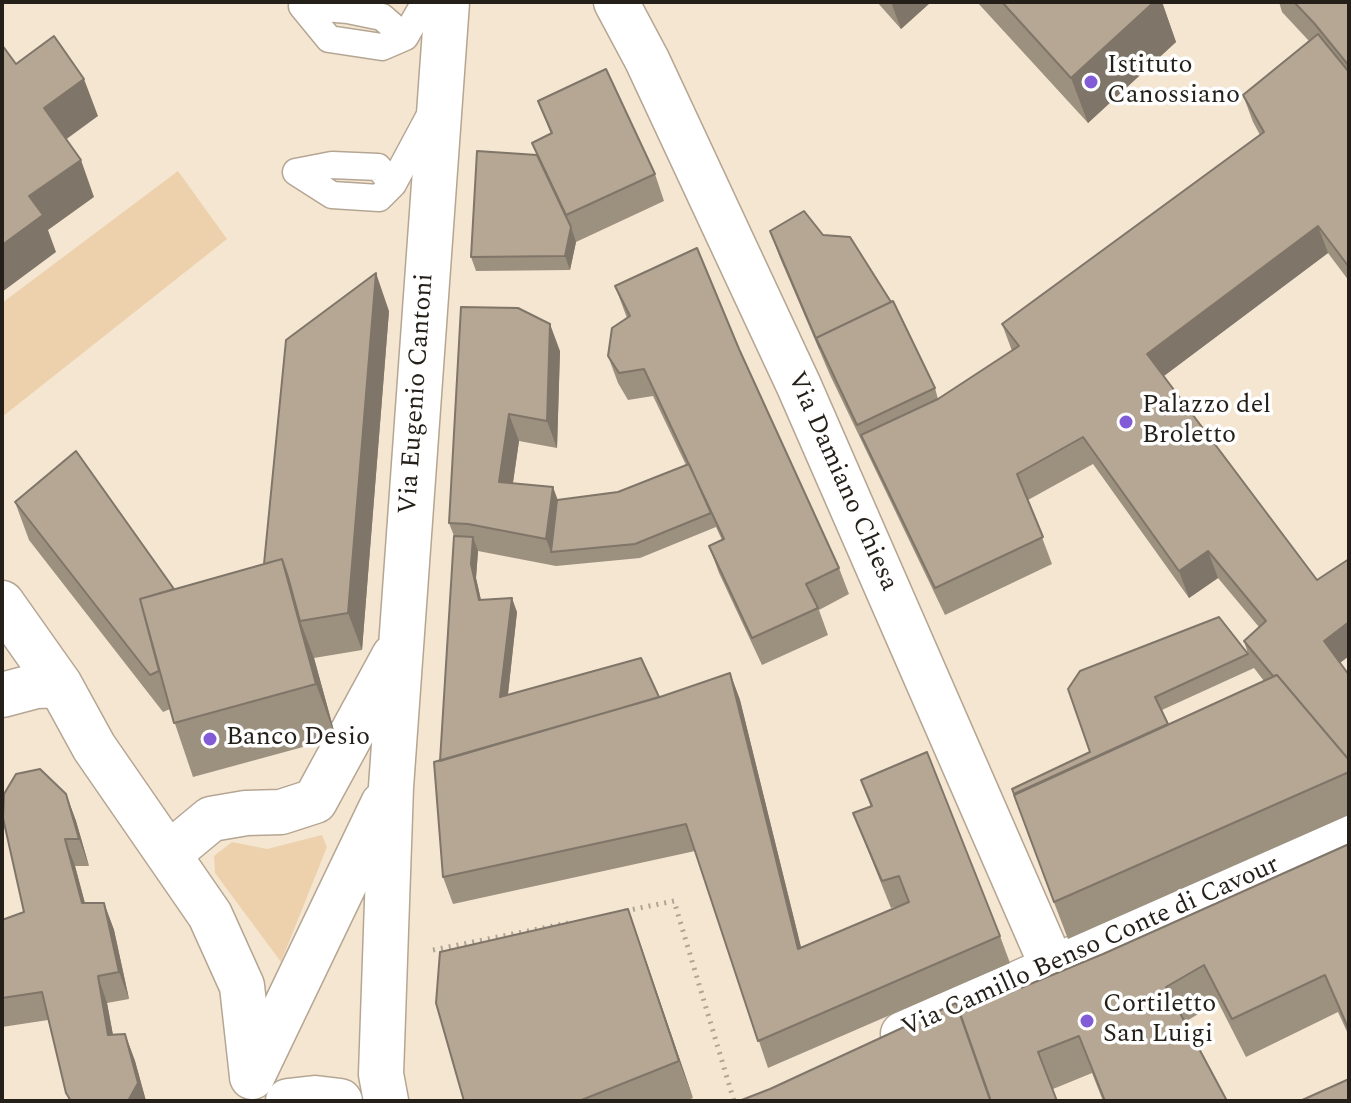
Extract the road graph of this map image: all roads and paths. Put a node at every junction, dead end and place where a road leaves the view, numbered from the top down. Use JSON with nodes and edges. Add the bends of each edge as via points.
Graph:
{"nodes":[{"id":1,"x":425,"y":2,"type":"edge"},
{"id":2,"x":447,"y":2,"type":"edge"},
{"id":3,"x":616,"y":2,"type":"edge"},
{"id":4,"x":405,"y":37,"type":"dead end"},
{"id":5,"x":439,"y":97,"type":"junction"},
{"id":6,"x":393,"y":184,"type":"dead end"},
{"id":7,"x":2,"y":603,"type":"edge"},
{"id":8,"x":400,"y":644,"type":"junction"},
{"id":9,"x":60,"y":685,"type":"junction"},
{"id":10,"x":2,"y":695,"type":"edge"},
{"id":11,"x":391,"y":787,"type":"junction"},
{"id":12,"x":1349,"y":832,"type":"edge"},
{"id":13,"x":169,"y":854,"type":"junction"},
{"id":14,"x":615,"y":913,"type":"edge"},
{"id":15,"x":571,"y":922,"type":"edge"},
{"id":16,"x":385,"y":960,"type":"junction"},
{"id":17,"x":1053,"y":968,"type":"junction"},
{"id":18,"x":870,"y":1048,"type":"edge"},
{"id":19,"x":246,"y":1089,"type":"edge"},
{"id":20,"x":288,"y":1101,"type":"edge"},
{"id":21,"x":340,"y":1101,"type":"edge"},
{"id":22,"x":386,"y":1101,"type":"edge"},
{"id":23,"x":734,"y":1101,"type":"edge"}],
"edges":[{"from":1,"to":4,"type":"lane"},
{"from":2,"to":5,"type":"street","name":"Via Eugenio Cantoni"},
{"from":3,"to":17,"type":"street","name":"Via Damiano Chiesa","via":[[799,386]]},
{"from":5,"to":6,"type":"lane"},
{"from":5,"to":8,"type":"street","name":"Via Eugenio Cantoni"},
{"from":7,"to":9,"type":"street"},
{"from":8,"to":11,"type":"street","name":"Via Eugenio Cantoni"},
{"from":8,"to":13,"type":"street","via":[[315,801],[281,812],[211,819]]},
{"from":9,"to":10,"type":"street"},
{"from":9,"to":13,"type":"street","via":[[94,747]]},
{"from":11,"to":16,"type":"street","name":"Via Eugenio Cantoni"},
{"from":11,"to":19,"type":"street","name":"Via Eugenio Cantoni"},
{"from":12,"to":17,"type":"street","name":"Via Camillo Benso Conte di Cavour"},
{"from":13,"to":19,"type":"street","via":[[210,915],[242,986]]},
{"from":14,"to":23,"type":"path","via":[[674,901]]},
{"from":15,"to":16,"type":"path"},
{"from":16,"to":22,"type":"street","name":"Via Eugenio Cantoni","via":[[381,1074]]},
{"from":17,"to":18,"type":"street","name":"Via Camillo Benso Conte di Cavour"},
{"from":20,"to":21,"type":"street"}]}
